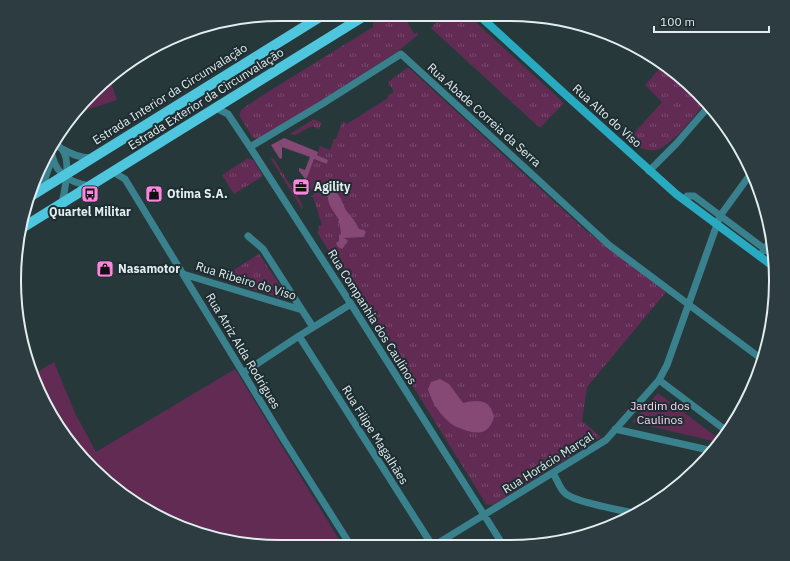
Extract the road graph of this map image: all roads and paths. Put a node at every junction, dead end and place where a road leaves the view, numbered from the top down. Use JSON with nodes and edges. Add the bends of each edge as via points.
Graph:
{"nodes":[{"id":1,"x":313,"y":21,"type":"edge"},
{"id":2,"x":356,"y":21,"type":"edge"},
{"id":3,"x":485,"y":21,"type":"edge"},
{"id":4,"x":216,"y":108,"type":"junction"},
{"id":5,"x":706,"y":110,"type":"edge"},
{"id":6,"x":59,"y":147,"type":"edge"},
{"id":7,"x":250,"y":147,"type":"junction"},
{"id":8,"x":62,"y":149,"type":"junction"},
{"id":9,"x":52,"y":158,"type":"edge"},
{"id":10,"x":91,"y":158,"type":"junction"},
{"id":11,"x":52,"y":159,"type":"edge"},
{"id":12,"x":649,"y":171,"type":"junction"},
{"id":13,"x":113,"y":172,"type":"junction"},
{"id":14,"x":65,"y":175,"type":"junction"},
{"id":15,"x":748,"y":178,"type":"edge"},
{"id":16,"x":90,"y":186,"type":"junction"},
{"id":17,"x":41,"y":190,"type":"junction"},
{"id":18,"x":37,"y":193,"type":"edge"},
{"id":19,"x":684,"y":200,"type":"junction"},
{"id":20,"x":62,"y":203,"type":"junction"},
{"id":21,"x":720,"y":216,"type":"junction"},
{"id":22,"x":717,"y":224,"type":"junction"},
{"id":23,"x":27,"y":225,"type":"edge"},
{"id":24,"x":248,"y":236,"type":"dead end"},
{"id":25,"x":767,"y":246,"type":"edge"},
{"id":26,"x":765,"y":249,"type":"junction"},
{"id":27,"x":759,"y":256,"type":"junction"},
{"id":28,"x":768,"y":263,"type":"edge"},
{"id":29,"x":183,"y":274,"type":"junction"},
{"id":30,"x":351,"y":304,"type":"junction"},
{"id":31,"x":688,"y":304,"type":"junction"},
{"id":32,"x":302,"y":310,"type":"junction"},
{"id":33,"x":313,"y":327,"type":"junction"},
{"id":34,"x":300,"y":336,"type":"junction"},
{"id":35,"x":758,"y":356,"type":"edge"},
{"id":36,"x":243,"y":373,"type":"junction"},
{"id":37,"x":659,"y":380,"type":"junction"},
{"id":38,"x":723,"y":428,"type":"edge"},
{"id":39,"x":615,"y":429,"type":"junction"},
{"id":40,"x":707,"y":450,"type":"edge"},
{"id":41,"x":553,"y":473,"type":"junction"},
{"id":42,"x":627,"y":512,"type":"edge"},
{"id":43,"x":483,"y":516,"type":"junction"},
{"id":44,"x":347,"y":540,"type":"edge"},
{"id":45,"x":429,"y":540,"type":"edge"},
{"id":46,"x":443,"y":540,"type":"edge"},
{"id":47,"x":500,"y":540,"type":"edge"}],
"edges":[{"from":1,"to":10,"type":"main road","name":"Estrada Interior da Circunvalação"},
{"from":2,"to":4,"type":"main road","name":"Estrada Exterior da Circunvalação"},
{"from":3,"to":12,"type":"main road","name":"Rua Alto do Viso"},
{"from":4,"to":7,"type":"street","name":"Rua Companhia dos Caulinos","via":[[228,114]]},
{"from":4,"to":13,"type":"main road","name":"Estrada Exterior da Circunvalação"},
{"from":5,"to":12,"type":"street"},
{"from":6,"to":8,"type":"street"},
{"from":7,"to":30,"type":"street","name":"Rua Companhia dos Caulinos"},
{"from":7,"to":31,"type":"street","name":"Rua Abade Correia da Serra","via":[[401,54],[609,245]]},
{"from":8,"to":10,"type":"street","via":[[76,156]]},
{"from":8,"to":14,"type":"street","via":[[67,166]]},
{"from":9,"to":14,"type":"street","via":[[59,171]]},
{"from":10,"to":14,"type":"main road","name":"Estrada Interior da Circunvalação"},
{"from":11,"to":17,"type":"street"},
{"from":12,"to":19,"type":"main road","name":"Rua Alto do Viso"},
{"from":13,"to":16,"type":"main road","name":"Estrada Exterior da Circunvalação"},
{"from":13,"to":29,"type":"street","name":"Rua Atriz Alda Rodrigues","via":[[125,179]]},
{"from":14,"to":16,"type":"street","via":[[72,181]]},
{"from":14,"to":17,"type":"main road","name":"Estrada Interior da Circunvalação"},
{"from":14,"to":20,"type":"street","via":[[66,186]]},
{"from":15,"to":21,"type":"street","name":"Rua Horácio Marçal"},
{"from":16,"to":20,"type":"main road","name":"Estrada Exterior da Circunvalação"},
{"from":17,"to":18,"type":"main road","name":"Estrada Interior da Circunvalação"},
{"from":19,"to":21,"type":"street","via":[[687,196],[694,196]]},
{"from":19,"to":22,"type":"main road","name":"Rua Alto do Viso"},
{"from":20,"to":23,"type":"main road","name":"Estrada Exterior da Circunvalação"},
{"from":21,"to":22,"type":"street","name":"Rua Horácio Marçal"},
{"from":21,"to":26,"type":"street"},
{"from":22,"to":27,"type":"main road","name":"Rua Alto do Viso"},
{"from":22,"to":31,"type":"street","name":"Rua Horácio Marçal"},
{"from":24,"to":32,"type":"street","name":"Rua Ribeiro do Viso","via":[[263,249]]},
{"from":25,"to":26,"type":"street"},
{"from":26,"to":27,"type":"street"},
{"from":27,"to":28,"type":"main road","name":"Rua Alto do Viso"},
{"from":29,"to":32,"type":"street","name":"Rua Ribeiro do Viso"},
{"from":29,"to":36,"type":"street","name":"Rua Atriz Alda Rodrigues"},
{"from":30,"to":33,"type":"street"},
{"from":30,"to":43,"type":"street","name":"Rua Companhia dos Caulinos"},
{"from":31,"to":35,"type":"street"},
{"from":31,"to":37,"type":"street","name":"Rua Horácio Marçal","via":[[667,365]]},
{"from":32,"to":33,"type":"street","name":"Rua Ribeiro do Viso"},
{"from":33,"to":34,"type":"street"},
{"from":34,"to":36,"type":"street"},
{"from":34,"to":45,"type":"street","name":"Rua Filipe Magalhães"},
{"from":36,"to":44,"type":"street","name":"Rua Atriz Alda Rodrigues"},
{"from":37,"to":38,"type":"street"},
{"from":37,"to":39,"type":"street","name":"Rua Horácio Marçal"},
{"from":39,"to":40,"type":"street"},
{"from":39,"to":41,"type":"street","name":"Rua Horácio Marçal","via":[[606,440]]},
{"from":41,"to":42,"type":"street","via":[[567,495]]},
{"from":41,"to":43,"type":"street","name":"Rua Horácio Marçal"},
{"from":43,"to":46,"type":"street","name":"Rua Horácio Marçal"},
{"from":43,"to":47,"type":"street","name":"Rua Companhia dos Caulinos"}]}
